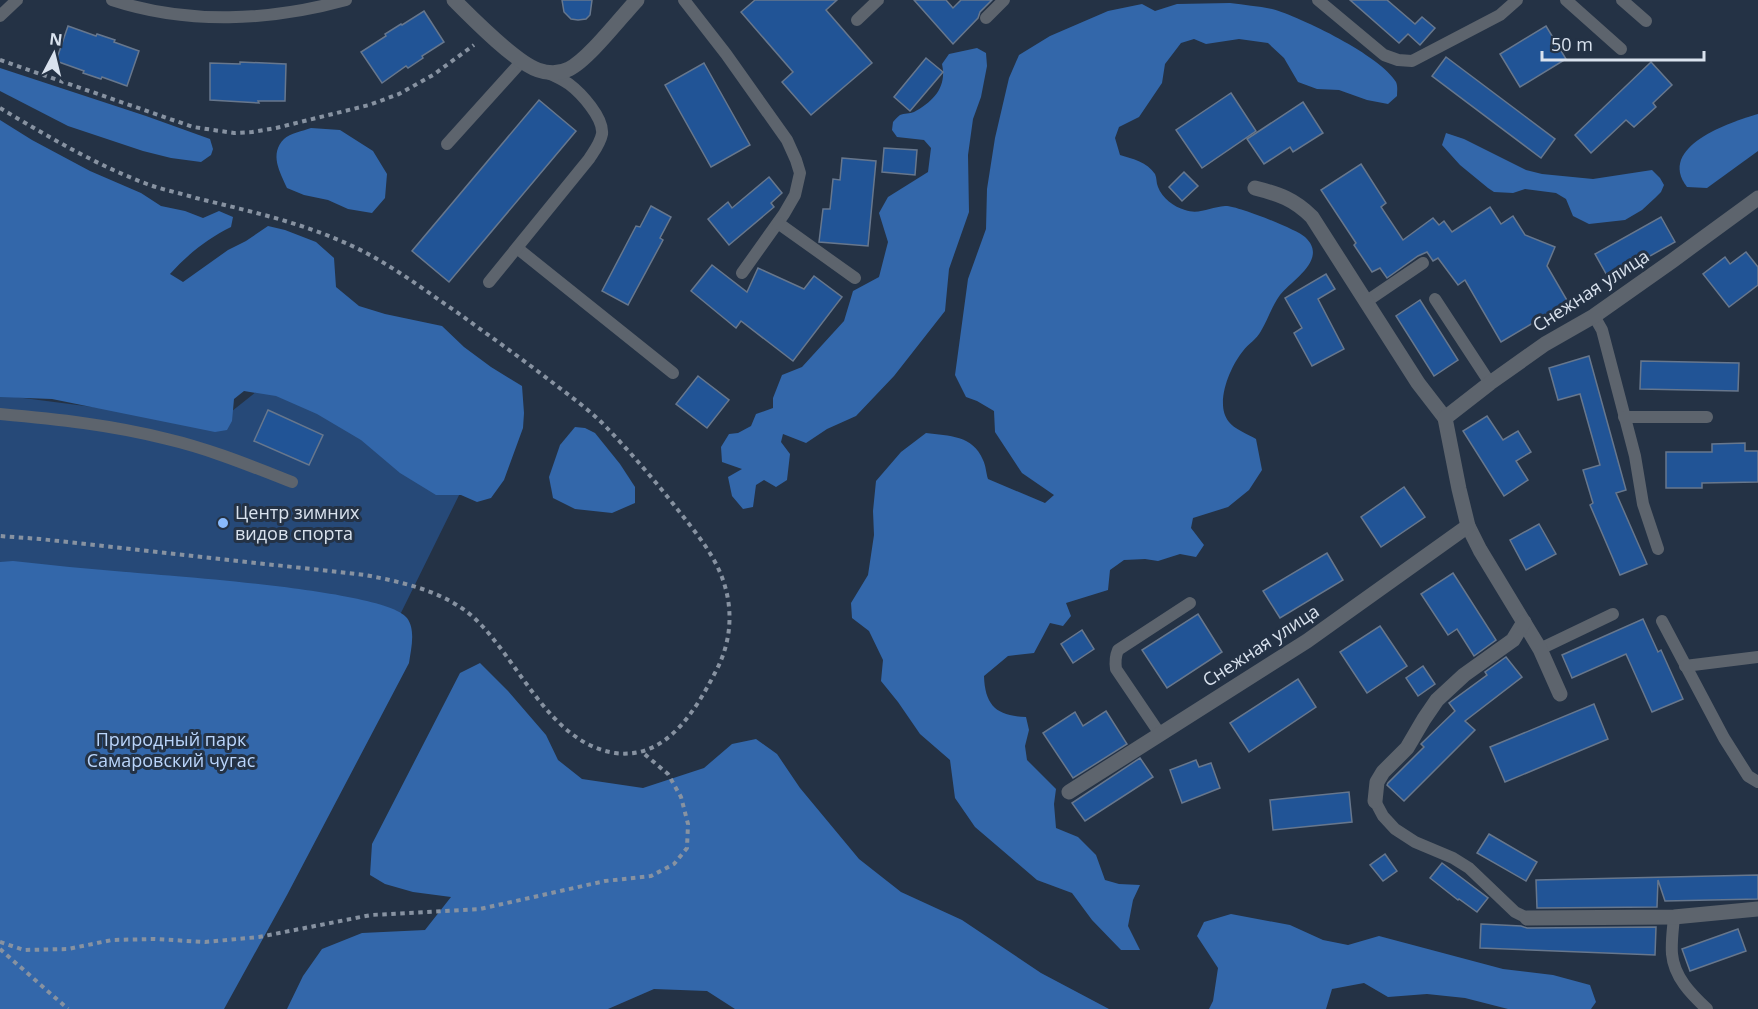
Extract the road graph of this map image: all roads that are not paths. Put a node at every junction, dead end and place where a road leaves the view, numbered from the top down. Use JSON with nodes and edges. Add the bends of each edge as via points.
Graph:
{"nodes":[{"id":1,"x":17,"y":0,"type":"edge"},
{"id":2,"x":112,"y":0,"type":"edge"},
{"id":3,"x":346,"y":0,"type":"edge"},
{"id":4,"x":454,"y":0,"type":"edge"},
{"id":5,"x":637,"y":0,"type":"edge"},
{"id":6,"x":684,"y":0,"type":"edge"},
{"id":7,"x":878,"y":0,"type":"edge"},
{"id":8,"x":1004,"y":0,"type":"edge"},
{"id":9,"x":1318,"y":0,"type":"edge"},
{"id":10,"x":1517,"y":0,"type":"edge"},
{"id":11,"x":1566,"y":0,"type":"edge"},
{"id":12,"x":1622,"y":0,"type":"edge"},
{"id":13,"x":0,"y":16,"type":"edge"},
{"id":14,"x":986,"y":18,"type":"dead end"},
{"id":15,"x":857,"y":20,"type":"dead end"},
{"id":16,"x":1646,"y":21,"type":"dead end"},
{"id":17,"x":1621,"y":49,"type":"dead end"},
{"id":18,"x":522,"y":61,"type":"junction"},
{"id":19,"x":579,"y":63,"type":"junction"},
{"id":20,"x":548,"y":73,"type":"junction"},
{"id":21,"x":577,"y":91,"type":"junction"},
{"id":22,"x":447,"y":144,"type":"dead end"},
{"id":23,"x":1255,"y":188,"type":"dead end"},
{"id":24,"x":1758,"y":198,"type":"edge"},
{"id":25,"x":778,"y":223,"type":"junction"},
{"id":26,"x":517,"y":248,"type":"junction"},
{"id":27,"x":1423,"y":263,"type":"dead end"},
{"id":28,"x":742,"y":273,"type":"dead end"},
{"id":29,"x":855,"y":278,"type":"dead end"},
{"id":30,"x":489,"y":282,"type":"dead end"},
{"id":31,"x":1435,"y":299,"type":"dead end"},
{"id":32,"x":1367,"y":301,"type":"junction"},
{"id":33,"x":1594,"y":316,"type":"junction"},
{"id":34,"x":673,"y":373,"type":"dead end"},
{"id":35,"x":1490,"y":383,"type":"junction"},
{"id":36,"x":0,"y":414,"type":"edge"},
{"id":37,"x":1624,"y":417,"type":"junction"},
{"id":38,"x":1707,"y":417,"type":"dead end"},
{"id":39,"x":1445,"y":418,"type":"junction"},
{"id":40,"x":292,"y":482,"type":"dead end"},
{"id":41,"x":1468,"y":526,"type":"junction"},
{"id":42,"x":1658,"y":549,"type":"dead end"},
{"id":43,"x":1190,"y":603,"type":"dead end"},
{"id":44,"x":1613,"y":614,"type":"dead end"},
{"id":45,"x":1662,"y":621,"type":"dead end"},
{"id":46,"x":1524,"y":622,"type":"junction"},
{"id":47,"x":1540,"y":649,"type":"junction"},
{"id":48,"x":1758,"y":657,"type":"edge"},
{"id":49,"x":1685,"y":666,"type":"junction"},
{"id":50,"x":1560,"y":694,"type":"dead end"},
{"id":51,"x":1161,"y":734,"type":"junction"},
{"id":52,"x":1758,"y":782,"type":"edge"},
{"id":53,"x":1069,"y":792,"type":"dead end"},
{"id":54,"x":1375,"y":801,"type":"joint"},
{"id":55,"x":1758,"y":909,"type":"edge"},
{"id":56,"x":1674,"y":917,"type":"junction"},
{"id":57,"x":1527,"y":918,"type":"joint"},
{"id":58,"x":1707,"y":1009,"type":"edge"}],
"edges":[{"from":1,"to":13,"type":"lane"},
{"from":2,"to":3,"type":"lane","via":[[177,14],[236,18],[289,13]]},
{"from":4,"to":18,"type":"street"},
{"from":5,"to":19,"type":"street"},
{"from":6,"to":25,"type":"lane","via":[[787,140],[796,160],[800,173],[795,195]]},
{"from":7,"to":15,"type":"lane"},
{"from":8,"to":14,"type":"lane"},
{"from":9,"to":10,"type":"lane","via":[[1384,55],[1412,61],[1500,15]]},
{"from":11,"to":17,"type":"lane"},
{"from":12,"to":16,"type":"lane"},
{"from":18,"to":20,"type":"street"},
{"from":18,"to":22,"type":"lane"},
{"from":19,"to":20,"type":"street","via":[[559,73]]},
{"from":19,"to":21,"type":"lane","via":[[575,73]]},
{"from":20,"to":21,"type":"lane"},
{"from":21,"to":26,"type":"lane","via":[[600,123],[598,147]]},
{"from":23,"to":32,"type":"street","via":[[1279,194],[1312,217]]},
{"from":24,"to":33,"type":"street","name":"Снежная улица"},
{"from":25,"to":28,"type":"lane"},
{"from":25,"to":29,"type":"lane"},
{"from":26,"to":30,"type":"lane"},
{"from":26,"to":34,"type":"lane"},
{"from":27,"to":32,"type":"lane"},
{"from":31,"to":35,"type":"lane"},
{"from":32,"to":39,"type":"street"},
{"from":33,"to":35,"type":"street","name":"Снежная улица"},
{"from":33,"to":37,"type":"lane","via":[[1602,330]]},
{"from":35,"to":39,"type":"street","name":"Снежная улица"},
{"from":36,"to":40,"type":"lane","via":[[60,419],[168,439]]},
{"from":37,"to":38,"type":"lane"},
{"from":37,"to":42,"type":"lane","via":[[1643,504]]},
{"from":39,"to":41,"type":"street"},
{"from":41,"to":46,"type":"street"},
{"from":41,"to":51,"type":"street","name":"Снежная улица","via":[[1307,641]]},
{"from":43,"to":51,"type":"lane","via":[[1116,655],[1116,669]]},
{"from":44,"to":47,"type":"lane"},
{"from":45,"to":49,"type":"lane"},
{"from":46,"to":47,"type":"street"},
{"from":46,"to":54,"type":"street","via":[[1513,640],[1437,700],[1407,748],[1383,772],[1377,782]]},
{"from":47,"to":50,"type":"street"},
{"from":48,"to":49,"type":"lane"},
{"from":49,"to":52,"type":"lane","via":[[1724,738],[1748,776]]},
{"from":51,"to":53,"type":"street","name":"Снежная улица"},
{"from":54,"to":57,"type":"lane","via":[[1395,830],[1461,863],[1515,912]]},
{"from":55,"to":56,"type":"street"},
{"from":56,"to":57,"type":"street"},
{"from":56,"to":58,"type":"lane","via":[[1672,955],[1677,973]]}]}
